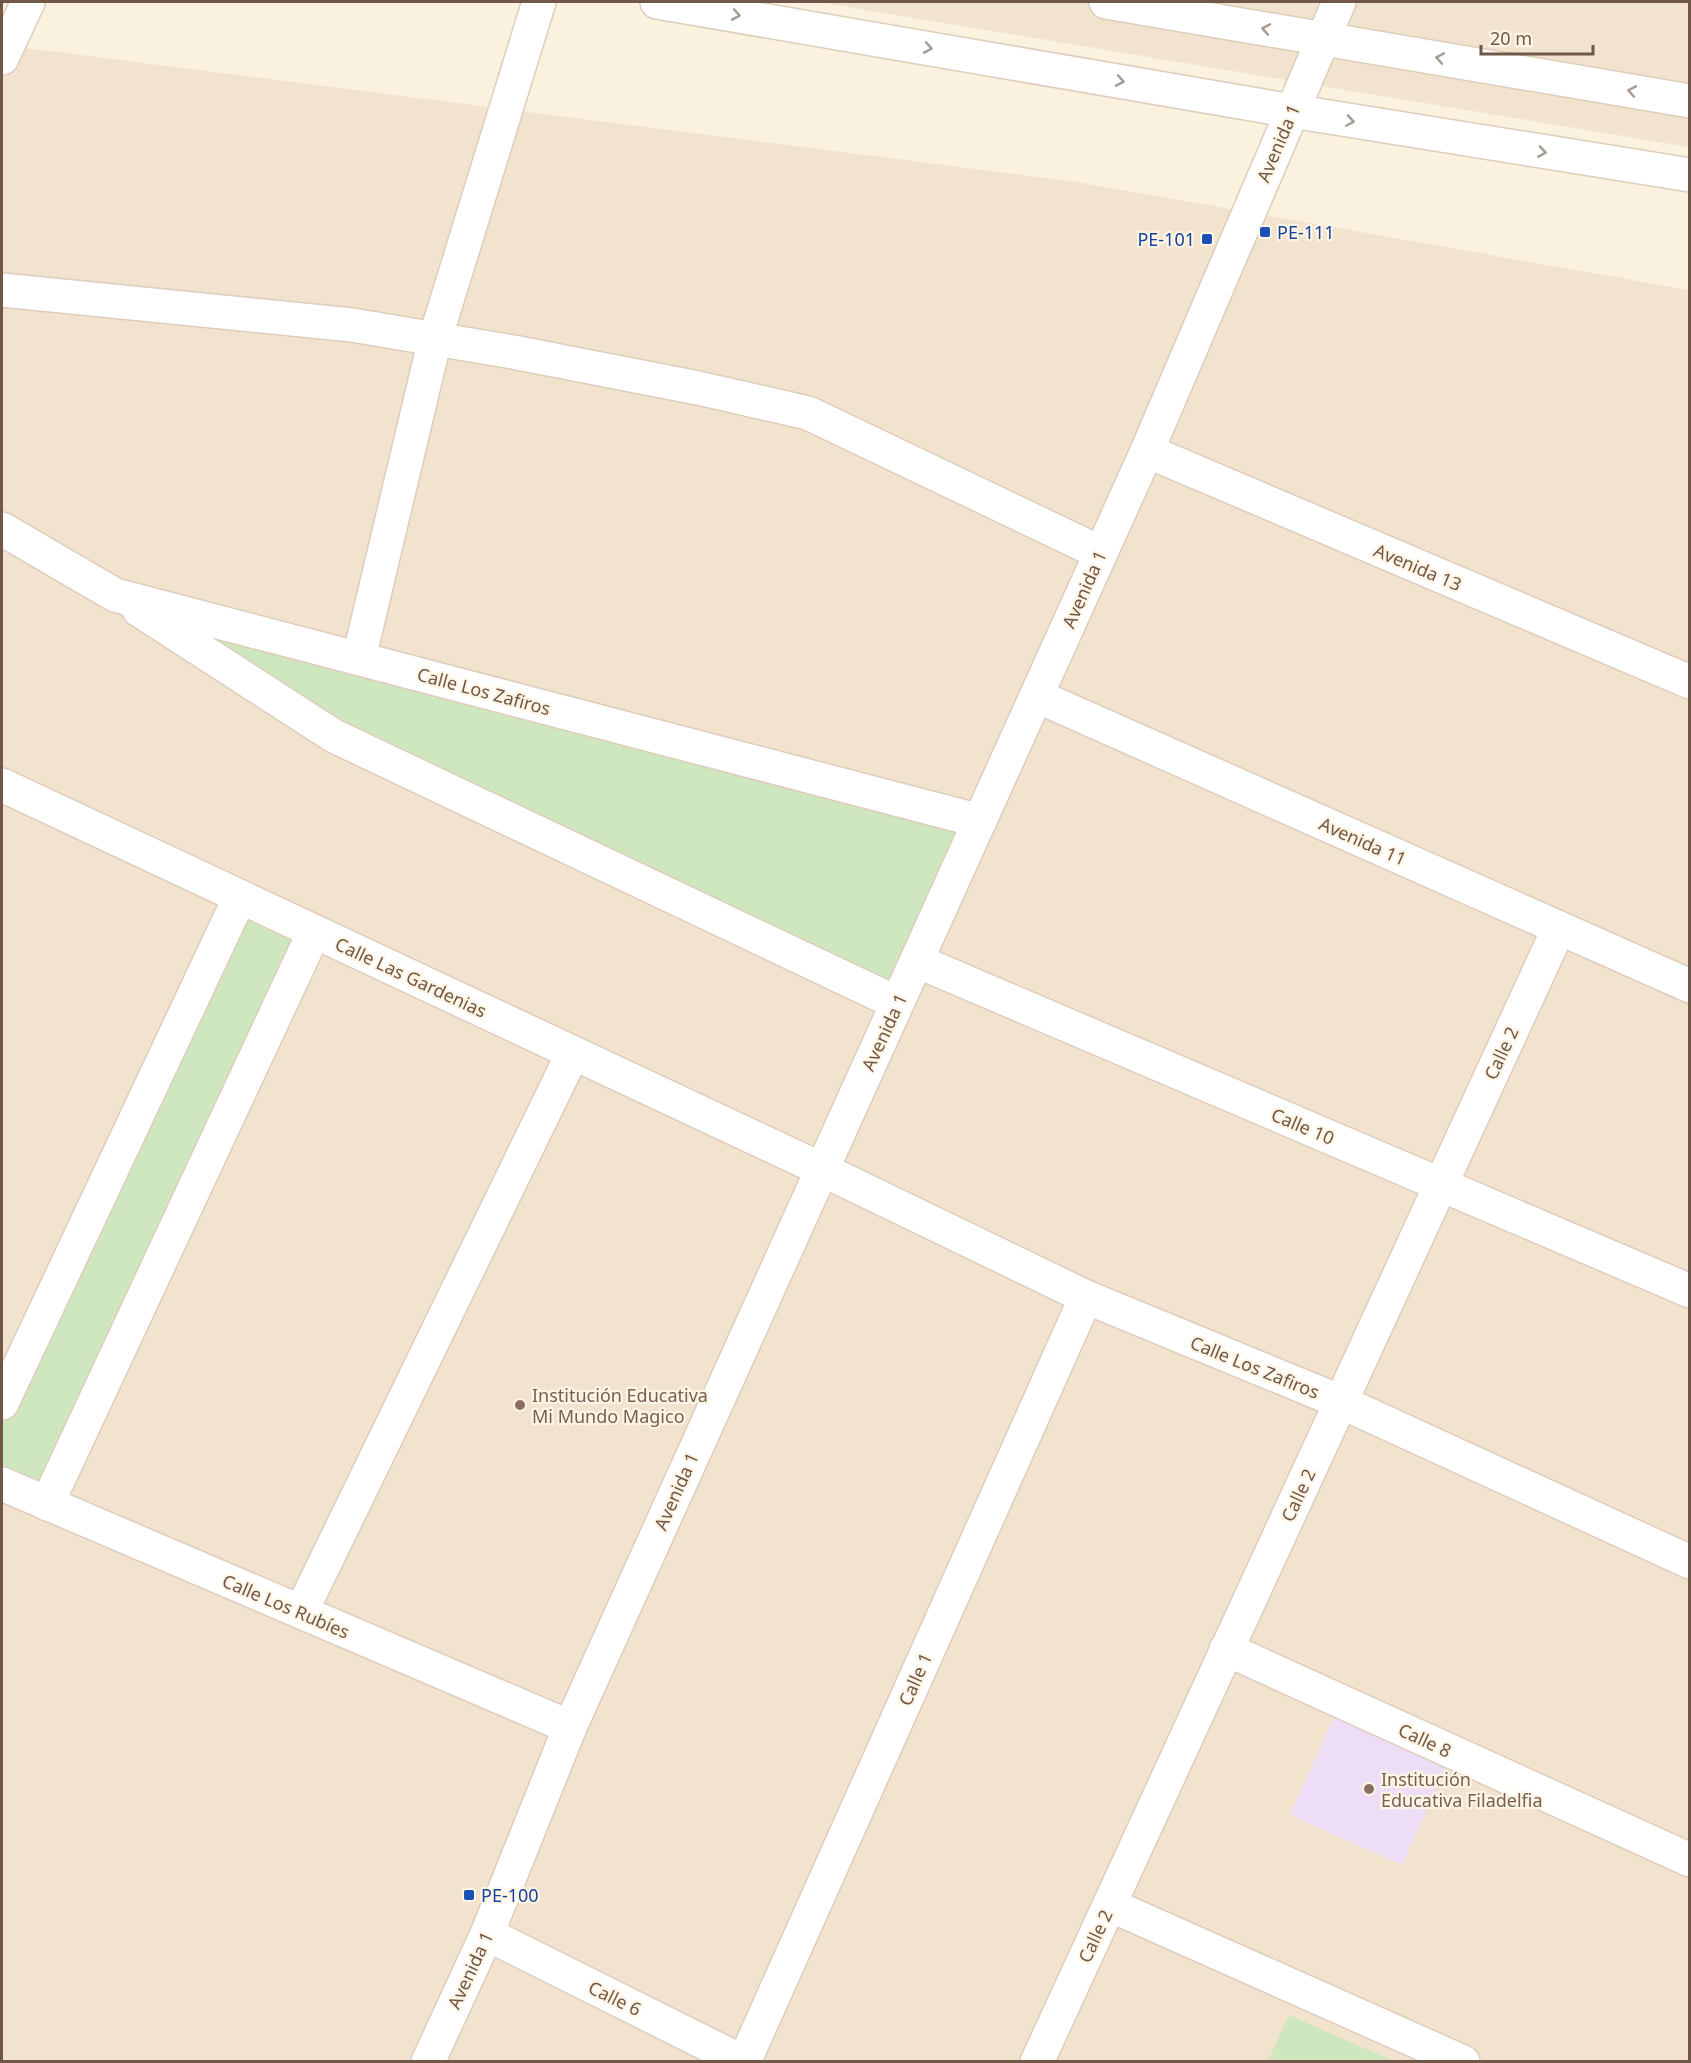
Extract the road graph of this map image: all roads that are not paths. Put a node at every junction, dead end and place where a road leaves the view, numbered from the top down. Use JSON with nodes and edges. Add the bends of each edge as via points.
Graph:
{"nodes":[{"id":1,"x":28,"y":2,"type":"edge"},
{"id":2,"x":539,"y":2,"type":"edge"},
{"id":3,"x":657,"y":2,"type":"edge"},
{"id":4,"x":1106,"y":2,"type":"edge"},
{"id":5,"x":1339,"y":2,"type":"edge"},
{"id":6,"x":1323,"y":38,"type":"junction"},
{"id":7,"x":2,"y":57,"type":"edge"},
{"id":8,"x":1689,"y":101,"type":"edge"},
{"id":9,"x":1292,"y":111,"type":"junction"},
{"id":10,"x":1689,"y":176,"type":"edge"},
{"id":11,"x":2,"y":290,"type":"edge"},
{"id":12,"x":435,"y":339,"type":"junction"},
{"id":13,"x":1147,"y":451,"type":"junction"},
{"id":14,"x":2,"y":529,"type":"edge"},
{"id":15,"x":1101,"y":553,"type":"junction"},
{"id":16,"x":115,"y":595,"type":"junction"},
{"id":17,"x":359,"y":658,"type":"junction"},
{"id":18,"x":1689,"y":682,"type":"edge"},
{"id":19,"x":1037,"y":696,"type":"junction"},
{"id":20,"x":2,"y":785,"type":"edge"},
{"id":21,"x":980,"y":821,"type":"junction"},
{"id":22,"x":240,"y":897,"type":"junction"},
{"id":23,"x":1559,"y":928,"type":"junction"},
{"id":24,"x":314,"y":932,"type":"junction"},
{"id":25,"x":917,"y":961,"type":"junction"},
{"id":26,"x":1689,"y":986,"type":"edge"},
{"id":27,"x":897,"y":1003,"type":"junction"},
{"id":28,"x":573,"y":1053,"type":"junction"},
{"id":29,"x":821,"y":1168,"type":"junction"},
{"id":30,"x":1440,"y":1184,"type":"junction"},
{"id":31,"x":1689,"y":1291,"type":"edge"},
{"id":32,"x":1086,"y":1297,"type":"junction"},
{"id":33,"x":1341,"y":1402,"type":"junction"},
{"id":34,"x":2,"y":1403,"type":"edge"},
{"id":35,"x":2,"y":1484,"type":"edge"},
{"id":36,"x":47,"y":1504,"type":"junction"},
{"id":37,"x":1689,"y":1562,"type":"edge"},
{"id":38,"x":301,"y":1612,"type":"junction"},
{"id":39,"x":1226,"y":1649,"type":"junction"},
{"id":40,"x":570,"y":1727,"type":"junction"},
{"id":41,"x":1689,"y":1860,"type":"edge"},
{"id":42,"x":1110,"y":1905,"type":"junction"},
{"id":43,"x":487,"y":1934,"type":"junction"},
{"id":44,"x":428,"y":2061,"type":"edge"},
{"id":45,"x":744,"y":2061,"type":"edge"},
{"id":46,"x":1037,"y":2061,"type":"edge"},
{"id":47,"x":1463,"y":2061,"type":"edge"}],
"edges":[{"from":1,"to":7,"type":"street"},
{"from":2,"to":12,"type":"street"},
{"from":3,"to":9,"type":"street","one_way":true},
{"from":6,"to":4,"type":"street","one_way":true},
{"from":5,"to":6,"type":"street","name":"Avenida 1"},
{"from":8,"to":6,"type":"street","one_way":true},
{"from":6,"to":9,"type":"street","name":"Avenida 1"},
{"from":9,"to":10,"type":"street","one_way":true},
{"from":9,"to":13,"type":"street","name":"Avenida 1"},
{"from":11,"to":12,"type":"street","via":[[352,325]]},
{"from":12,"to":15,"type":"street","via":[[808,413]]},
{"from":12,"to":17,"type":"street"},
{"from":13,"to":15,"type":"street","name":"Avenida 1"},
{"from":13,"to":18,"type":"street","name":"Avenida 13"},
{"from":14,"to":16,"type":"street","name":"Calle Los Zafiros"},
{"from":15,"to":19,"type":"street","name":"Avenida 1"},
{"from":16,"to":17,"type":"street","name":"Calle Los Zafiros"},
{"from":16,"to":27,"type":"street","via":[[334,736]]},
{"from":17,"to":21,"type":"street","name":"Calle Los Zafiros"},
{"from":19,"to":21,"type":"street","name":"Avenida 1"},
{"from":19,"to":23,"type":"street","name":"Avenida 11"},
{"from":20,"to":22,"type":"street","name":"Calle Las Gardenias"},
{"from":21,"to":25,"type":"street","name":"Avenida 1"},
{"from":22,"to":24,"type":"street","name":"Calle Las Gardenias"},
{"from":22,"to":34,"type":"street"},
{"from":23,"to":26,"type":"street","name":"Avenida 11"},
{"from":23,"to":30,"type":"street","name":"Calle 2"},
{"from":24,"to":28,"type":"street","name":"Calle Las Gardenias"},
{"from":24,"to":36,"type":"street"},
{"from":25,"to":27,"type":"street","name":"Avenida 1"},
{"from":25,"to":30,"type":"street","name":"Calle 10"},
{"from":27,"to":29,"type":"street","name":"Avenida 1"},
{"from":28,"to":29,"type":"street","name":"Calle Las Gardenias"},
{"from":28,"to":38,"type":"street"},
{"from":29,"to":32,"type":"street","name":"Calle Los Zafiros"},
{"from":29,"to":40,"type":"street","name":"Avenida 1"},
{"from":30,"to":31,"type":"street","name":"Calle 10"},
{"from":30,"to":33,"type":"street","name":"Calle 2"},
{"from":32,"to":33,"type":"street","name":"Calle Los Zafiros"},
{"from":32,"to":45,"type":"street","name":"Calle 1"},
{"from":33,"to":37,"type":"street","name":"Calle Los Zafiros"},
{"from":33,"to":39,"type":"street","name":"Calle 2"},
{"from":35,"to":36,"type":"street","name":"Calle Los Rubíes"},
{"from":36,"to":38,"type":"street","name":"Calle Los Rubíes"},
{"from":38,"to":40,"type":"street","name":"Calle Los Rubíes"},
{"from":39,"to":41,"type":"street","name":"Calle 8"},
{"from":39,"to":42,"type":"street","name":"Calle 2"},
{"from":40,"to":43,"type":"street","name":"Avenida 1"},
{"from":42,"to":46,"type":"street","name":"Calle 2"},
{"from":42,"to":47,"type":"street"},
{"from":43,"to":44,"type":"street","name":"Avenida 1"},
{"from":43,"to":45,"type":"street","name":"Calle 6"}]}
